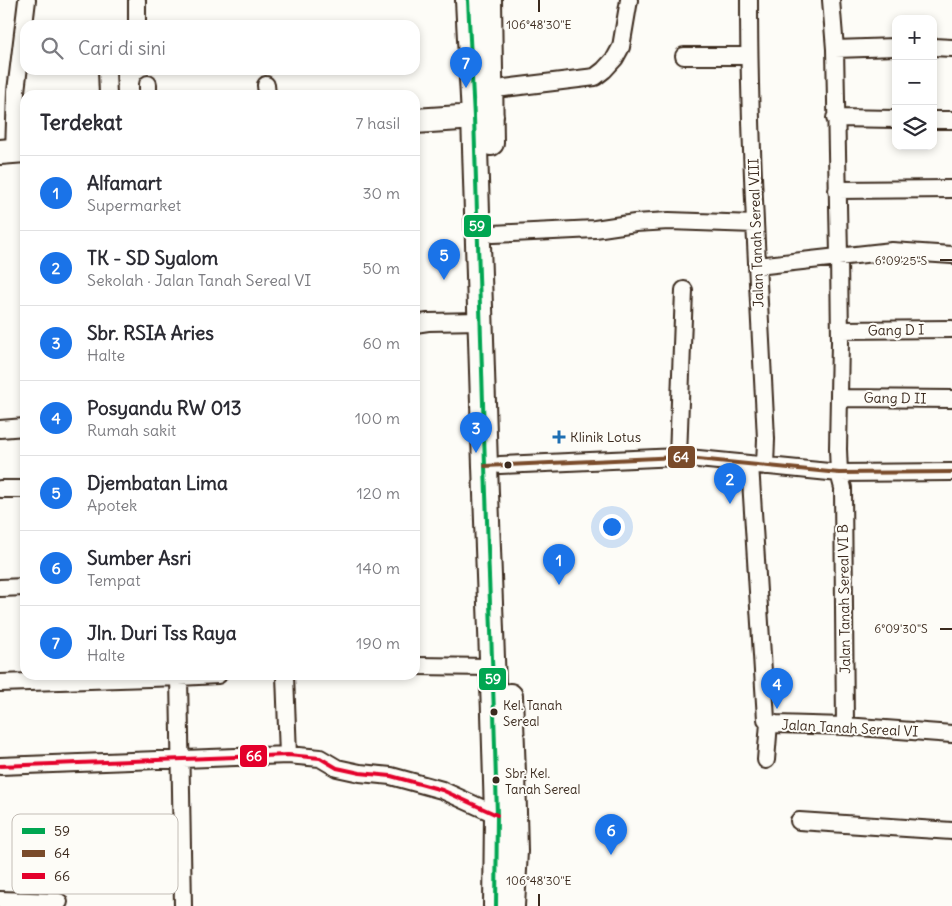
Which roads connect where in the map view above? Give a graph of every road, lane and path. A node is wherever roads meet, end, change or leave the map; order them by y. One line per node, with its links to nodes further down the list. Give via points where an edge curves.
1 (27, 0): 8 (street)
2 (138, 0): 9 (street)
3 (468, 0): 19 (main road)
4 (489, 0): 19 (main road)
5 (629, 0): 19 (street, via 621,47 615,58 595,77)
6 (749, 0): 16 (street, Jalan Tanah Sereal VIII)
7 (831, 0): 14 (street, Jalan Tanah Sereal VI B)
8 (23, 20)
9 (136, 20)
10 (20, 33): 18 (street)
11 (892, 47): 14 (street)
12 (937, 47): 13 (street)
13 (952, 48)
14 (834, 49): 22 (street, Jalan Tanah Sereal VI B)
15 (684, 56): 16 (street)
16 (749, 56): 30 (street, Jalan Tanah Sereal VIII)
17 (108, 75): 20 (street)
18 (8, 89): 27 (street)
19 (481, 89): 21 (main road)
20 (108, 90)
21 (482, 116): 24 (main road); 31 (main road); 36 (main road)
22 (835, 118): 23 (street); 29 (street, Jalan Tanah Sereal VI B)
23 (892, 119)
24 (420, 120)
25 (937, 120): 26 (street)
26 (952, 120)
27 (13, 151)
28 (952, 189): 29 (street)
29 (837, 190): 33 (street, Jalan Tanah Sereal VI B)
30 (755, 224): 31 (street, via 669,221 595,230); 34 (street, Jalan Tanah Sereal VIII)
31 (493, 234): 45 (main road)
32 (952, 255): 33 (street, via 892,251)
33 (839, 256): 34 (street); 39 (street, Jalan Tanah Sereal VI B)
34 (757, 266): 46 (street, Jalan Tanah Sereal VIII, via 766,439)
35 (684, 290): 44 (street)
36 (480, 321): 37 (street); 45 (main road)
37 (420, 323)
38 (952, 329): 39 (street, Gang D I)
39 (840, 330): 40 (street, Jalan Tanah Sereal VI B)
40 (838, 398): 41 (street, Gang D II); 48 (street, Jalan Tanah Sereal VI B)
41 (952, 399)
42 (20, 427): 43 (street)
43 (0, 428)
44 (678, 456): 45 (street); 46 (street)
45 (492, 465): 54 (main road); 60 (main road)
46 (758, 465): 48 (street); 59 (street, Jalan Tanah Sereal VI, via 766,719)
47 (952, 472): 48 (street)
48 (839, 473): 61 (street, Jalan Tanah Sereal VI B, via 843,488)
49 (0, 489): 50 (street)
50 (20, 489)
51 (20, 587): 52 (street)
52 (0, 588)
53 (420, 666): 54 (street)
54 (492, 667): 60 (main road)
55 (107, 680): 58 (street)
56 (179, 680): 64 (street)
57 (285, 680): 63 (street)
58 (0, 683)
59 (769, 723): 61 (street, Jalan Tanah Sereal VI); 65 (street)
60 (503, 724): 67 (main road); 74 (main road, via 515,851)
61 (845, 726): 62 (street, Jalan Tanah Sereal VI)
62 (952, 734)
63 (288, 755): 64 (street); 67 (street, via 320,758 337,768 391,776 442,790)
64 (181, 760): 66 (street); 72 (street)
65 (766, 760)
66 (0, 766)
67 (497, 815): 73 (main road)
68 (799, 821): 69 (street)
69 (952, 831)
70 (0, 900): 71 (street)
71 (59, 902)
72 (183, 906)
73 (496, 906)
74 (512, 906)

